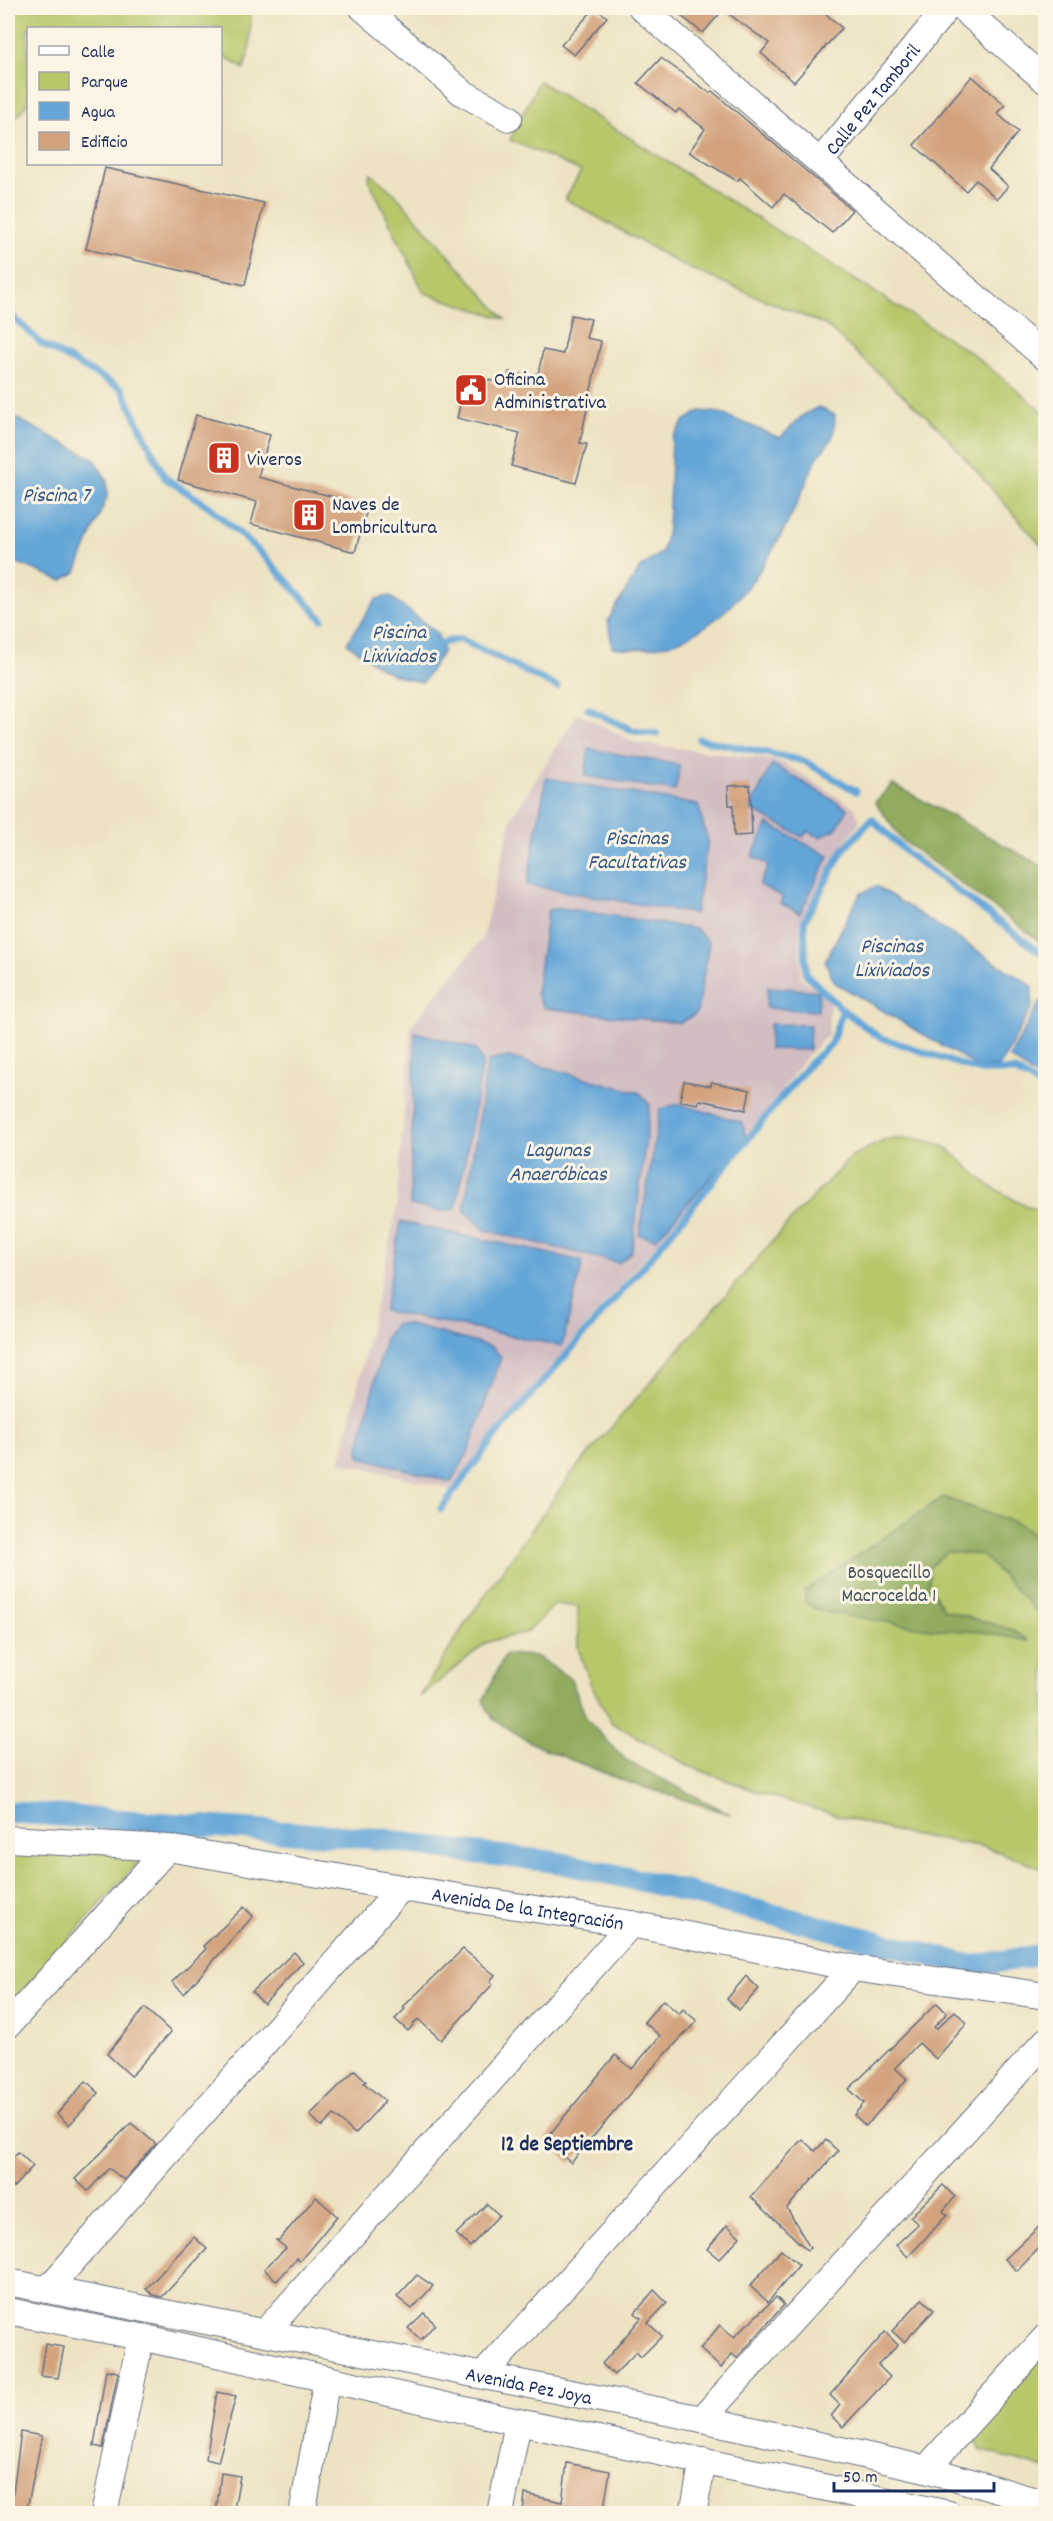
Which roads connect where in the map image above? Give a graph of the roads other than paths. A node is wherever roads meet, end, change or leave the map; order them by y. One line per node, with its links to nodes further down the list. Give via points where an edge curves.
1 (363, 8): 6 (street, via 463,93)
2 (642, 8): 7 (street)
3 (947, 8): 7 (street, Calle Pez Tamboril)
4 (962, 8): 5 (street)
5 (1046, 81)
6 (509, 118)
7 (820, 162): 8 (street)
8 (1046, 358)
9 (8, 1839): 10 (street, Avenida De la Integración)
10 (168, 1848): 11 (street, Avenida De la Integración); 15 (street)
11 (401, 1888): 12 (street, Avenida De la Integración); 18 (street)
12 (631, 1923): 13 (street, Avenida De la Integración); 20 (street)
13 (853, 1968): 14 (street, Avenida De la Integración); 23 (street)
14 (1046, 1996)
15 (8, 2025)
16 (1046, 2041): 25 (street)
17 (8, 2283): 18 (street, Avenida Pez Joya)
18 (47, 2290): 20 (street, Avenida Pez Joya)
19 (8, 2310): 21 (street, Avenida Pez Joya)
20 (265, 2332): 23 (street, Avenida Pez Joya)
21 (141, 2337): 24 (street, Avenida Pez Joya); 31 (street)
22 (1046, 2337): 28 (street)
23 (483, 2375): 25 (street, Avenida Pez Joya)
24 (327, 2379): 26 (street, Avenida Pez Joya); 32 (street)
25 (702, 2419): 28 (street, Avenida Pez Joya)
26 (518, 2422): 27 (street, Avenida Pez Joya); 33 (street)
27 (703, 2461): 30 (street, Avenida Pez Joya); 34 (street)
28 (926, 2469): 29 (street, Avenida Pez Joya)
29 (1046, 2504)
30 (891, 2507): 35 (street, Avenida Pez Joya)
31 (104, 2514)
32 (302, 2514)
33 (500, 2514)
34 (693, 2514)
35 (949, 2514)

